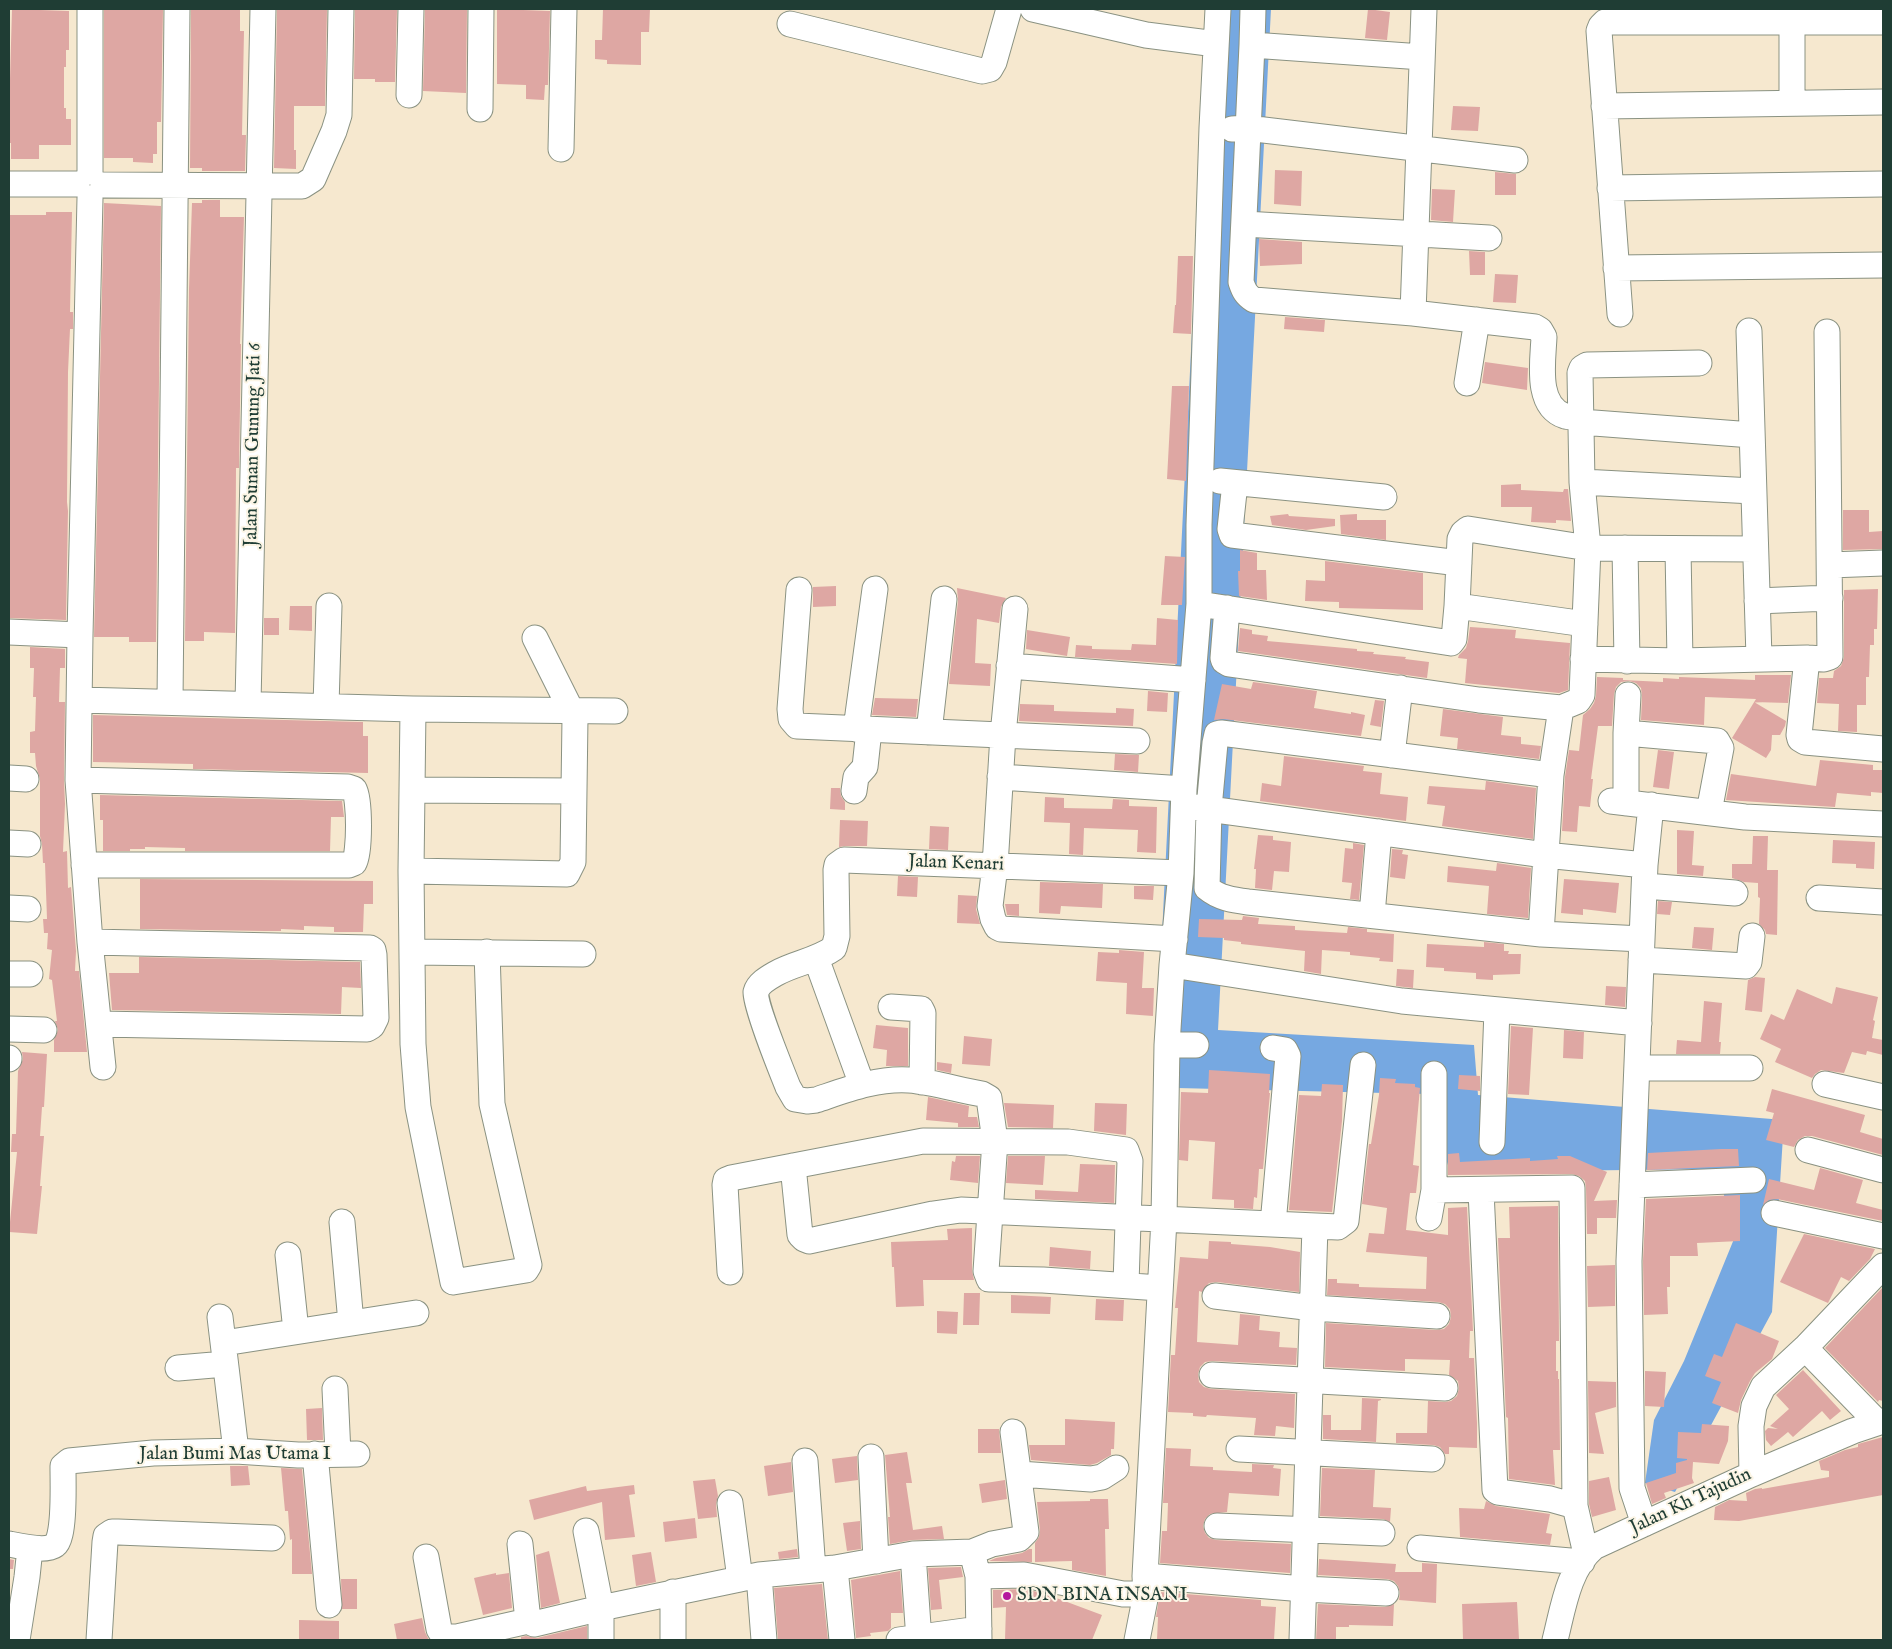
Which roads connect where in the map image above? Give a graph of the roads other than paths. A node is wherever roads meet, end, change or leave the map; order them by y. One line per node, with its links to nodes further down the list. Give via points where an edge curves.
1 (90, 9): 32 (street)
2 (177, 9): 30 (street)
3 (263, 9): 33 (street, Jalan Sunan Gunung Jati 6)
4 (340, 9): 33 (street, via 339,115 313,179 302,186)
5 (411, 9): 20 (street)
6 (481, 9): 24 (street)
7 (564, 9): 26 (street)
8 (1009, 9): 16 (street, via 994,62 990,69 982,71)
9 (1033, 9): 17 (street, via 1146,35)
10 (1218, 9): 17 (street)
11 (1253, 9): 18 (street)
12 (1424, 9): 19 (street)
13 (1883, 9): 14 (street)
14 (1883, 21): 15 (street)
15 (1792, 22): 22 (street); 23 (street, via 1605,22 1599,31)
16 (790, 24)
17 (1216, 44): 25 (street)
18 (1252, 45): 19 (street); 25 (street)
19 (1422, 57): 27 (street)
20 (409, 95)
21 (1883, 102): 22 (street)
22 (1792, 103): 23 (street)
23 (1604, 106): 34 (street)
24 (480, 109)
25 (1232, 128): 27 (street); 35 (street); 49 (street)
26 (561, 149)
27 (1419, 150): 28 (street); 36 (street)
28 (1515, 160)
29 (9, 184): 32 (street)
30 (176, 184): 32 (street); 33 (street); 83 (street)
31 (1883, 184): 34 (street)
32 (90, 185): 71 (street)
33 (260, 186): 84 (street, Jalan Sunan Gunung Jati 6)
34 (1610, 188): 39 (street)
35 (1244, 224): 36 (street); 40 (street, via 1241,282 1246,296 1254,300)
36 (1416, 235): 37 (street); 40 (street)
37 (1489, 238)
38 (1883, 265): 39 (street)
39 (1616, 268): 41 (street)
40 (1413, 313): 42 (street)
41 (1620, 314)
42 (1477, 320): 46 (street); 47 (street, via 1540,330 1544,337 1542,388 1554,410)
43 (1749, 331): 48 (street)
44 (1828, 332): 59 (street)
45 (1698, 363): 47 (street, via 1587,365 1580,373)
46 (1467, 383)
47 (1581, 420): 48 (street); 50 (street)
48 (1752, 436): 51 (street)
49 (1218, 481): 52 (street); 57 (street, via 1232,535); 66 (street)
50 (1582, 482): 51 (street); 53 (street)
51 (1753, 491): 56 (street)
52 (1384, 497)
53 (1588, 548): 54 (street); 57 (street, via 1468,528 1460,540); 69 (street)
54 (1625, 548): 55 (street); 76 (street)
55 (1678, 549): 56 (street); 77 (street)
56 (1755, 549): 64 (street)
57 (1459, 563): 67 (street)
58 (1883, 563): 59 (street)
59 (1830, 565): 62 (street)
60 (799, 590): 90 (street, via 791,719 797,726)
61 (875, 590): 90 (street)
62 (1830, 598): 64 (street); 74 (street, via 1831,656)
63 (944, 599): 91 (street)
64 (1757, 601): 73 (street)
65 (329, 606): 85 (street)
66 (1213, 606): 67 (street, via 1451,643); 79 (street); 80 (street, via 1223,658 1229,664)
67 (1457, 606): 69 (street)
68 (1015, 609): 78 (street)
69 (1585, 624): 75 (street)
70 (9, 632): 71 (street)
71 (80, 635): 82 (street)
72 (535, 638): 88 (street)
73 (1759, 658): 74 (street); 77 (street)
74 (1807, 658): 95 (street, via 1800,739)
75 (1584, 659): 76 (street); 86 (street, via 1582,696)
76 (1627, 661): 77 (street)
77 (1680, 661)
78 (1009, 666): 79 (street); 93 (street)
79 (1193, 680): 103 (street)
80 (1400, 688): 86 (street); 96 (street)
81 (1628, 696): 92 (street)
82 (80, 700): 83 (street); 99 (street)
83 (170, 702): 84 (street)
84 (248, 704): 85 (street)
85 (326, 706): 87 (street)
86 (1561, 708): 97 (street)
87 (413, 709): 88 (street); 100 (street)
88 (572, 711): 89 (street); 101 (street, via 575,718)
89 (615, 711)
90 (862, 729): 91 (street); 102 (street, via 864,767 856,777)
91 (929, 732): 93 (street)
92 (1626, 733): 104 (street, via 1618,802); 105 (street, via 1717,741 1721,748)
93 (1003, 735): 94 (street); 98 (street)
94 (1137, 741)
95 (1883, 749)
96 (1392, 755): 97 (street); 103 (street, via 1219,733)
97 (1551, 776): 108 (street)
98 (1000, 777): 103 (street); 110 (street)
99 (78, 780): 109 (street); 109 (street, via 348,787 357,794 358,854 354,863 349,865)
100 (412, 790): 101 (street); 111 (street)
101 (574, 791): 111 (street, via 573,862 567,874)
102 (854, 791)
103 (1193, 803): 107 (street); 112 (street); 117 (street, via 1207,888 1215,894 1248,902)
104 (1651, 805): 105 (street); 113 (street)
105 (1709, 812): 106 (street, via 1745,817)
106 (1883, 824)
107 (1379, 832): 108 (street); 117 (street)
108 (1545, 855): 113 (street); 118 (street)
109 (84, 865): 121 (street)
110 (995, 866): 112 (street, Jalan Kenari); 120 (street, via 990,906 997,927); 126 (street, Jalan Kenari, via 844,860 836,870 837,936 834,948)
111 (411, 871): 123 (street)
112 (1181, 873): 120 (street)
113 (1645, 876): 114 (street); 122 (street)
114 (1735, 893)
115 (1819, 898): 116 (street)
116 (1883, 902)
117 (1372, 915): 118 (street)
118 (1541, 934): 122 (street)
119 (1752, 936): 122 (street, via 1746,966)
120 (1175, 939): 127 (street)
121 (90, 942): 131 (street); 131 (street, via 370,948 374,955 376,1018 367,1028)
122 (1642, 950): 130 (street)
123 (412, 952): 124 (street); 124 (street, via 413,1044 418,1107 453,1282 526,1270 529,1264 492,1104)
124 (487, 952): 125 (street)
125 (583, 954)
126 (816, 958): 142 (street); 142 (street, via 775,974 759,985 756,992 759,1008 794,1099 816,1100)
127 (1182, 967): 129 (street, via 1402,1001); 157 (street, via 1182,1045)
128 (891, 1007): 140 (street, via 921,1010 923,1014)
129 (1497, 1010): 130 (street); 145 (street)
130 (1639, 1023): 137 (street)
131 (99, 1024): 136 (street)
132 (9, 1029): 133 (street)
133 (44, 1030)
134 (1283, 1056): 159 (street)
135 (1363, 1066): 160 (street, via 1346,1221 1338,1227)
136 (103, 1067)
137 (1638, 1068): 138 (street); 150 (street)
138 (1750, 1068)
139 (1434, 1074): 151 (street)
140 (922, 1082): 142 (street, via 887,1080); 144 (street, via 989,1098)
141 (1825, 1084): 143 (street)
142 (862, 1085)
143 (1883, 1097)
144 (995, 1141): 147 (street, via 923,1141); 153 (street); 155 (street, via 1068,1142 1126,1150 1130,1161)
145 (1492, 1142)
146 (1808, 1150): 148 (street)
147 (793, 1166): 153 (street, via 800,1232 806,1240 933,1214 961,1210); 164 (street, via 726,1180)
148 (1883, 1170)
149 (1753, 1180): 150 (street)
150 (1632, 1185): 195 (street, via 1629,1261 1632,1488)
151 (1434, 1190): 152 (street); 156 (street)
152 (1481, 1190): 194 (street, via 1495,1490); 194 (street, via 1572,1188)
153 (990, 1211): 155 (street); 165 (street, via 986,1271 989,1279)
154 (1774, 1213): 161 (street)
155 (1128, 1217): 157 (street); 165 (street)
156 (1429, 1218)
157 (1164, 1219): 159 (street); 166 (street)
158 (342, 1222): 172 (street)
159 (1273, 1224): 160 (street)
160 (1315, 1226): 168 (street)
161 (1883, 1236)
162 (288, 1255): 173 (street)
163 (1883, 1266): 174 (street)
164 (730, 1272)
165 (1126, 1284): 166 (street)
166 (1160, 1288): 213 (street)
167 (1215, 1296): 168 (street)
168 (1313, 1308): 171 (street); 178 (street)
169 (416, 1313): 172 (street)
170 (220, 1316): 175 (street)
171 (1437, 1316)
172 (351, 1323): 173 (street)
173 (296, 1331): 175 (street)
174 (1805, 1348): 181 (street); 192 (street, via 1763,1387 1754,1406)
175 (225, 1354): 176 (street); 184 (street)
176 (178, 1368)
177 (1212, 1375): 178 (street)
178 (1310, 1380): 179 (street); 185 (street)
179 (1445, 1388)
180 (335, 1389): 186 (street)
181 (1880, 1421): 192 (street, Jalan Kh Tajudin)
182 (1013, 1432): 191 (street)
183 (1239, 1449): 185 (street)
184 (236, 1451): 186 (street, Jalan Bumi Mas Utama I); 202 (street, Jalan Bumi Mas Utama I, via 153,1453 69,1461 63,1469 58,1542 48,1548)
185 (1308, 1453): 188 (street); 197 (street)
186 (336, 1454): 216 (street)
187 (871, 1457): 208 (street)
188 (1432, 1459)
189 (805, 1461): 209 (street)
190 (1116, 1468): 191 (street, via 1102,1477 1091,1479)
191 (1019, 1474): 204 (street, via 1026,1532 1019,1539)
192 (1752, 1474): 195 (street, Jalan Kh Tajudin)
193 (730, 1503): 211 (street)
194 (1575, 1506): 207 (street)
195 (1644, 1524): 207 (street, Jalan Kh Tajudin, via 1602,1543)
196 (1217, 1526): 197 (street)
197 (1306, 1529): 199 (street); 212 (street)
198 (586, 1531): 217 (street)
199 (1382, 1533)
200 (272, 1538): 222 (street, via 109,1533 105,1542)
201 (520, 1544): 218 (street)
202 (19, 1546): 221 (street, via 27,1577)
203 (1420, 1548): 207 (street)
204 (972, 1552): 205 (street); 210 (street)
205 (913, 1554): 208 (street); 227 (street)
206 (426, 1556): 218 (street, via 439,1629 444,1636 457,1637)
207 (1584, 1558): 230 (street, via 1573,1576)
208 (876, 1561): 209 (street)
209 (824, 1569): 211 (street); 226 (street)
210 (978, 1576): 213 (street, via 1024,1575); 220 (street)
211 (750, 1577): 214 (street); 225 (street)
212 (1304, 1589): 213 (street); 215 (street); 229 (street)
213 (1139, 1590): 228 (street)
214 (672, 1592): 217 (street); 224 (street)
215 (1386, 1593)
216 (329, 1605)
217 (601, 1608): 219 (street); 223 (street)
218 (528, 1621): 219 (street)
219 (555, 1629)
220 (979, 1635): 227 (street)
221 (17, 1640)
222 (99, 1640)
223 (601, 1640)
224 (672, 1640)
225 (764, 1640)
226 (842, 1640)
227 (912, 1640)
228 (1137, 1640)
229 (1302, 1640)
230 (1555, 1640)

